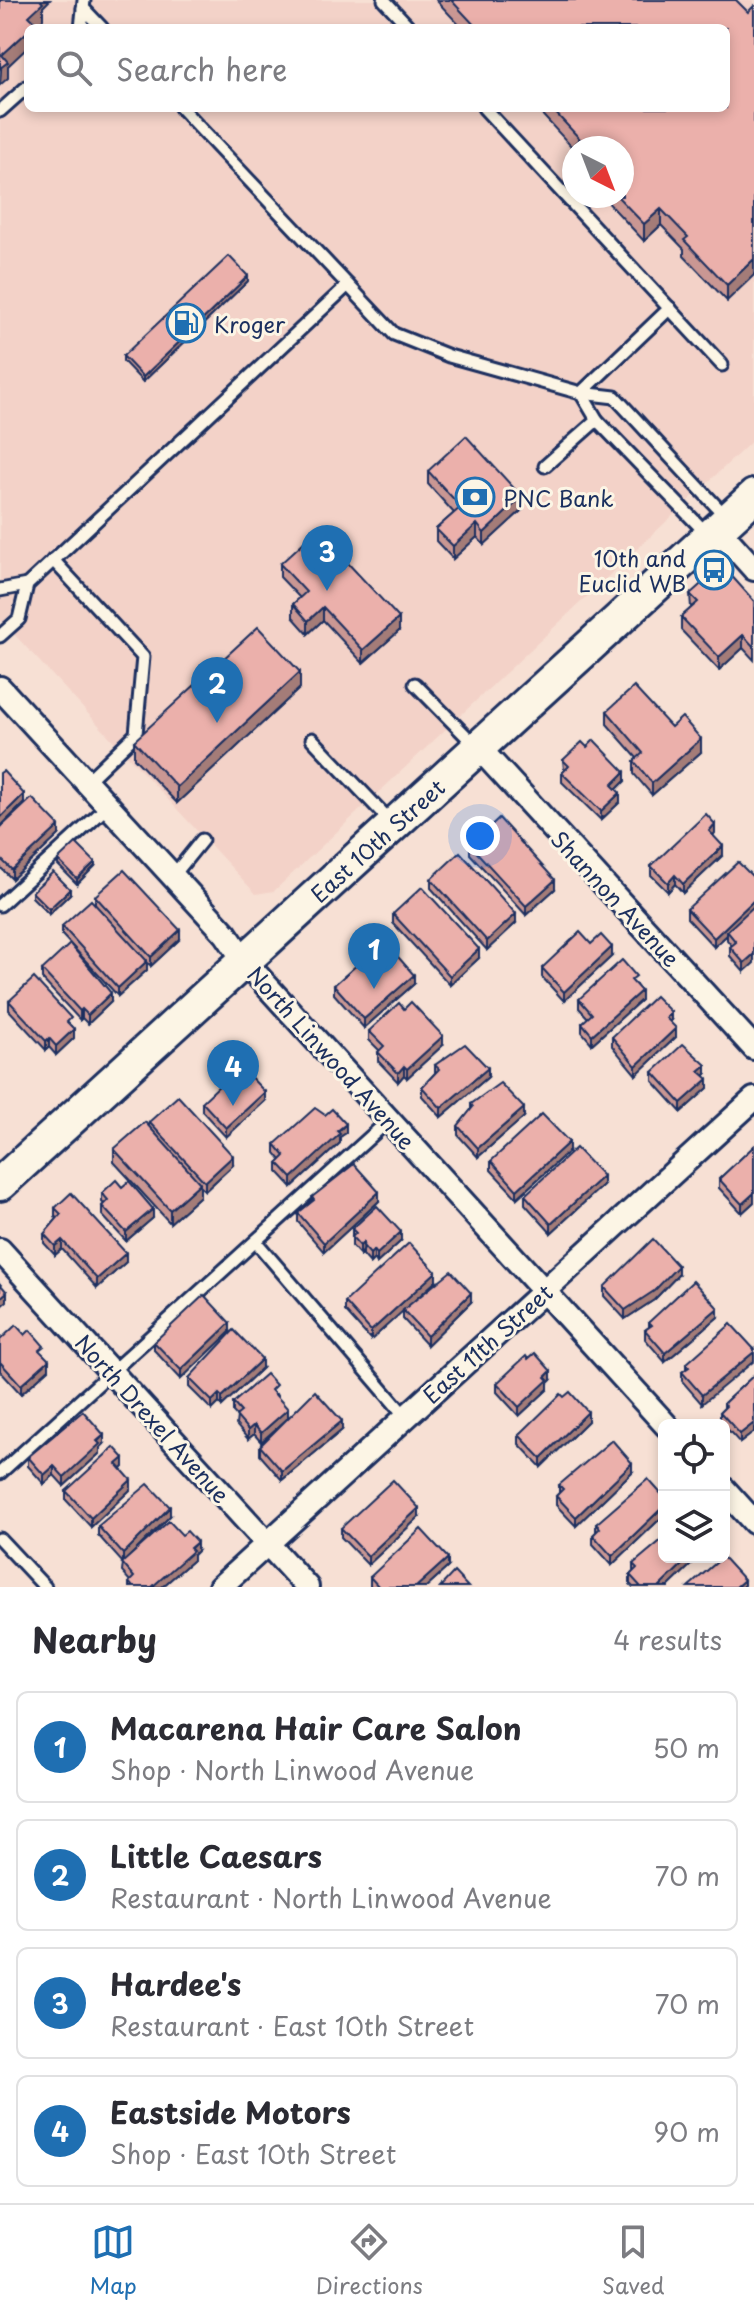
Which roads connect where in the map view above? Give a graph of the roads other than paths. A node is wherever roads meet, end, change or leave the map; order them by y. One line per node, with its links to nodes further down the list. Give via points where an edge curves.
1 (384, 0): 5 (lane)
2 (84, 4): 3 (lane); 4 (lane)
3 (82, 24)
4 (99, 24)
5 (406, 24)
6 (24, 90): 7 (lane)
7 (0, 111)
8 (185, 112): 10 (lane)
9 (488, 112): 11 (lane)
10 (348, 285): 13 (lane, via 394,334 449,356); 18 (lane)
11 (670, 308): 12 (lane); 13 (lane)
12 (722, 365)
13 (581, 393): 14 (lane); 17 (lane, via 615,397)
14 (597, 420): 15 (lane); 17 (lane)
15 (545, 466)
16 (754, 496): 17 (main road, East 10th Street)
17 (719, 528): 19 (street); 26 (main road, East 10th Street)
18 (53, 560): 20 (lane); 27 (lane, via 143,657 136,734)
19 (754, 569)
20 (27, 585): 21 (lane); 22 (lane, via 19,619)
21 (0, 590)
22 (0, 636)
23 (415, 684): 26 (lane)
24 (0, 688): 27 (street, North Linwood Avenue)
25 (312, 739): 29 (lane)
26 (479, 748): 29 (main road, East 10th Street); 34 (street, Shannon Avenue)
27 (86, 782): 28 (street, North Linwood Avenue)
28 (108, 806): 31 (street, North Linwood Avenue); 32 (lane)
29 (394, 825): 33 (main road, East 10th Street)
30 (202, 840): 31 (lane)
31 (173, 876): 33 (street, North Linwood Avenue)
32 (0, 905)
33 (245, 962): 36 (street, North Linwood Avenue); 37 (main road, East 10th Street)
34 (754, 1048)
35 (754, 1099): 40 (street, East 11th Street)
36 (389, 1120): 38 (lane); 40 (street, North Linwood Avenue)
37 (0, 1184)
38 (257, 1243): 41 (lane); 42 (lane)
39 (0, 1250): 41 (street, North Drexel Avenue)
40 (544, 1291): 42 (street, East 11th Street); 43 (street, North Linwood Avenue)
41 (110, 1370): 44 (lane); 48 (street, North Drexel Avenue)
42 (406, 1417): 48 (street, East 11th Street)
43 (661, 1419)
44 (0, 1473)
45 (726, 1491): 46 (street)
46 (754, 1522)
47 (0, 1539): 49 (lane)
48 (267, 1543): 50 (street, East 11th Street); 51 (street, North Drexel Avenue)
49 (45, 1587)
50 (220, 1587)
51 (307, 1587)

